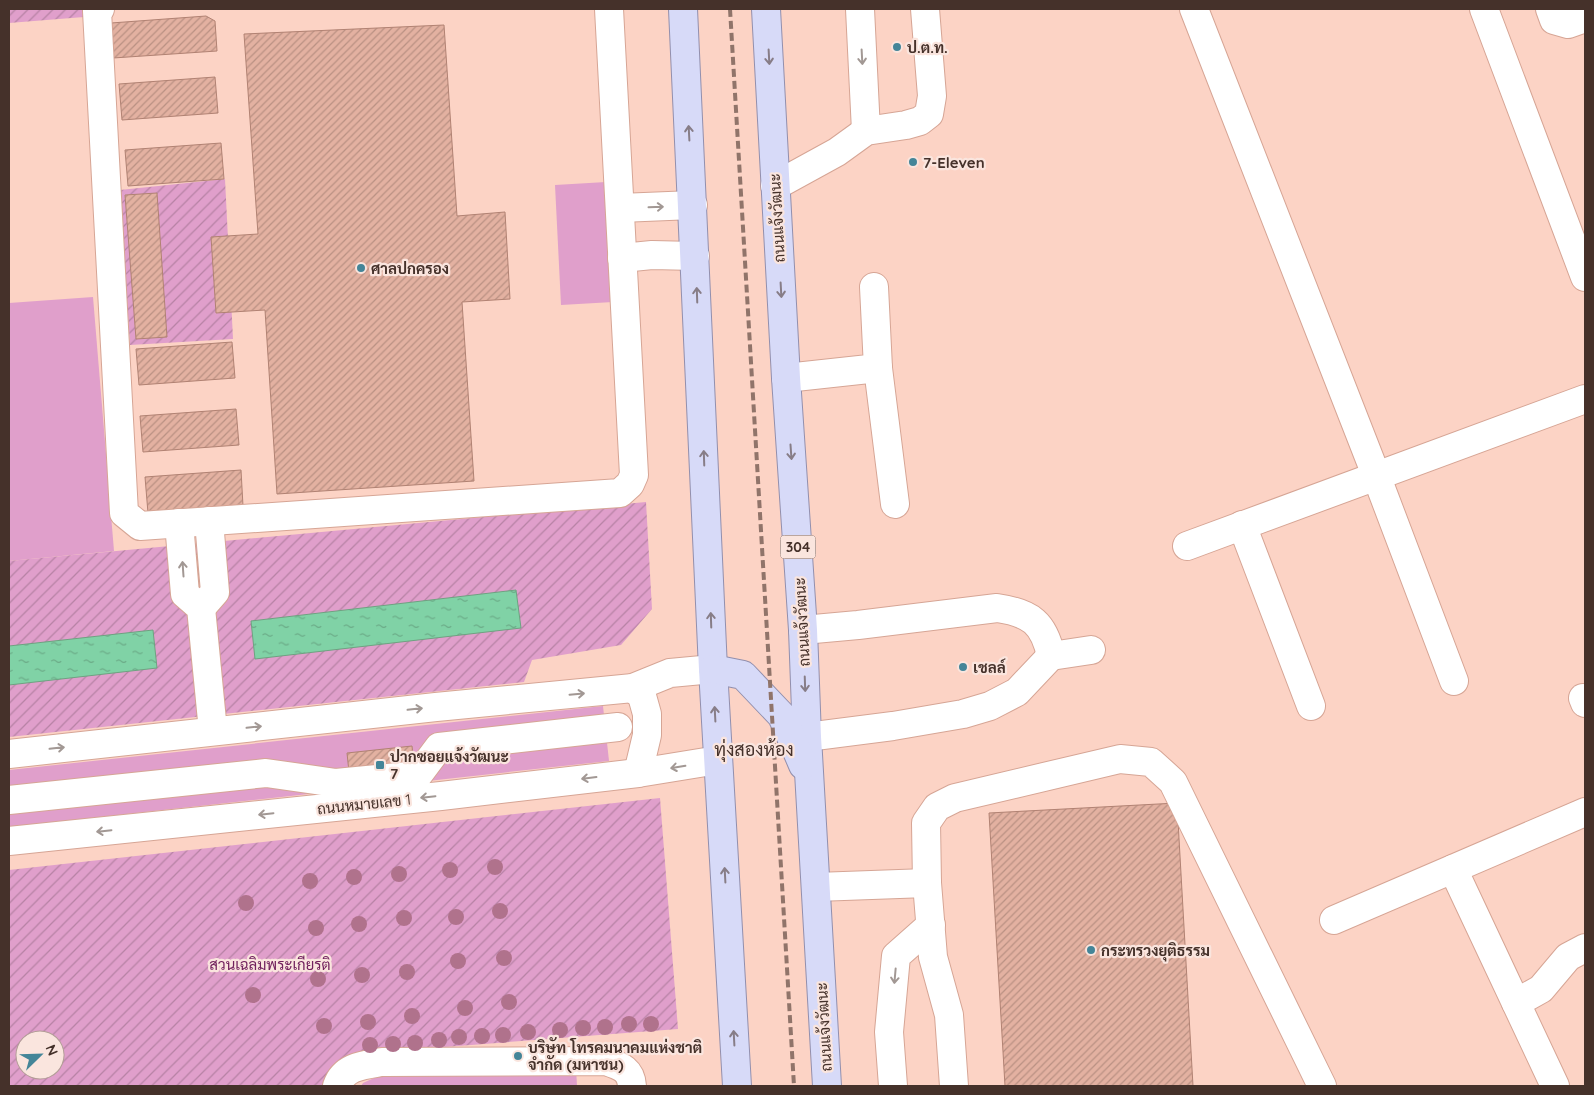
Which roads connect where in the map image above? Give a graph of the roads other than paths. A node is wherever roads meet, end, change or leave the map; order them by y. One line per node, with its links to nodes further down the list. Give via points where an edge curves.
1 (100, 9): 25 (street, via 97,11 124,513 140,526)
2 (609, 9): 14 (street)
3 (683, 9): 13 (main road, one-way to 3)
4 (766, 9): 12 (main road, ถนนแจ้งวัฒนะ / 304, one-way to 12)
5 (860, 9): 11 (street, one-way to 11)
6 (925, 9): 11 (street, via 932,96 929,114 906,125)
7 (1194, 9): 22 (street)
8 (1484, 9): 17 (street)
9 (1550, 9): 10 (street, via 1554,20 1568,24)
10 (1585, 18)
11 (866, 131): 12 (street, via 837,152)
12 (775, 186): 20 (main road, ถนนแจ้งวัฒนะ / 304, one-way to 20)
13 (693, 205): 14 (street, one-way to 13); 15 (main road)
14 (620, 208): 16 (street)
15 (695, 256): 16 (street); 32 (main road, one-way to 15)
16 (622, 258): 24 (street, via 634,475 620,493)
17 (1585, 277)
18 (874, 287): 19 (street)
19 (878, 368): 20 (street); 23 (street)
20 (786, 378): 29 (main road, ถนนแจ้งวัฒนะ / 304, one-way to 29)
21 (1585, 399): 22 (street)
22 (1376, 475): 26 (street); 33 (street)
23 (896, 504)
24 (209, 521): 25 (street); 28 (street, via 215,592)
25 (179, 523): 28 (street, one-way to 25, via 185,594)
26 (1242, 525): 27 (street); 35 (street)
27 (1187, 546)
28 (201, 608): 37 (street)
29 (804, 630): 31 (street, via 997,608 1015,610 1038,624 1047,639); 38 (main road, ถนนแจ้งวัฒนะ / 304, one-way to 38)
30 (1092, 650): 31 (street)
31 (1051, 656): 38 (street, via 1017,692 990,706 946,717)
32 (713, 669): 34 (street, via 670,673); 40 (main road, one-way to 32); 42 (main road, via 743,675 782,716)
33 (1454, 681)
34 (633, 688): 37 (street, one-way to 34); 41 (street, via 642,696 647,714 647,735)
35 (1310, 706)
36 (618, 728): 43 (street, ถนนหมายเลข 1, via 439,747 418,775 336,783 266,773)
37 (213, 732): 39 (street, one-way to 37)
38 (807, 737): 42 (main road, ถนนแจ้งวัฒนะ / 304)
39 (9, 754)
40 (718, 760): 41 (street, ถนนหมายเลข 1, one-way to 41); 55 (main road, one-way to 40)
41 (638, 773): 45 (street, ถนนหมายเลข 1, one-way to 45)
42 (810, 779): 48 (main road, ถนนแจ้งวัฒนะ / 304)
43 (9, 800)
44 (1585, 812): 46 (street)
45 (9, 841)
46 (1454, 869): 49 (street); 52 (street)
47 (927, 883): 48 (street); 50 (street); 59 (street, via 926,823 937,807 955,798 1120,759 1151,762 1172,782)
48 (816, 887): 56 (main road, ถนนแจ้งวัฒนะ / 304)
49 (1334, 920)
50 (931, 925): 57 (street, one-way to 57, via 896,956 889,1032); 58 (street, via 933,957 949,1015)
51 (1585, 948): 52 (street, via 1568,957 1541,989)
52 (1516, 1003): 60 (street)
53 (337, 1086): 54 (street, via 348,1070 382,1062 606,1060 622,1067 632,1080)
54 (632, 1086)
55 (737, 1086)
56 (827, 1086)
57 (893, 1086)
58 (954, 1086)
59 (1322, 1086)
60 (1555, 1086)

